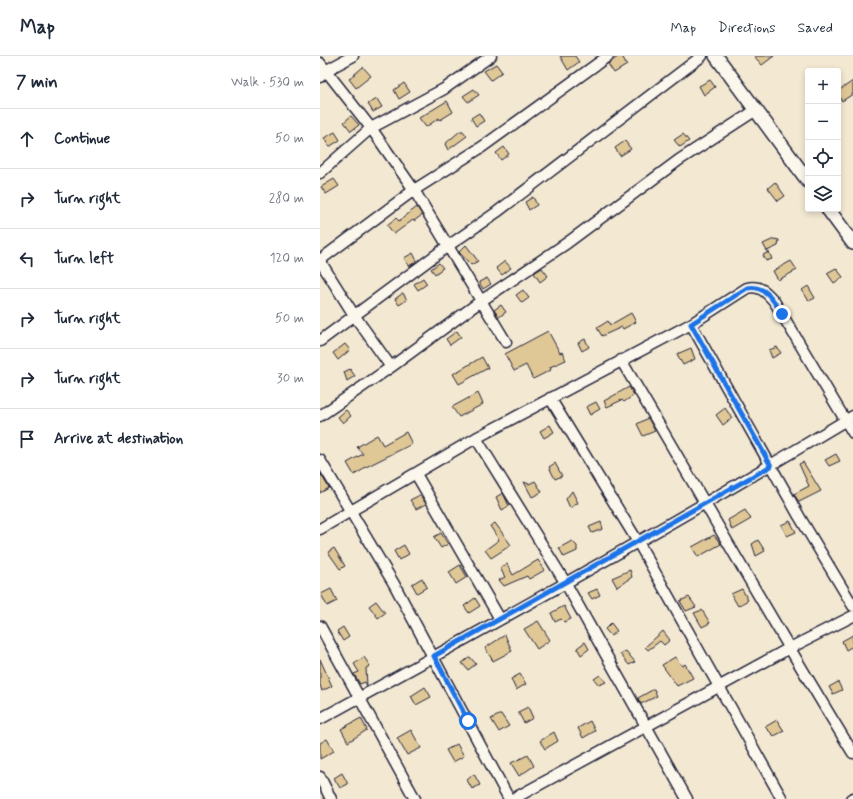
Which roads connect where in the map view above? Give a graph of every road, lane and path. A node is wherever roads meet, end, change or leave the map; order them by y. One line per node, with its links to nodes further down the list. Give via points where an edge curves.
1 (353, 56): 7 (street)
2 (491, 56): 9 (street, via 444,89)
3 (608, 56): 6 (street)
4 (702, 56): 15 (street, via 497,212)
5 (716, 56): 8 (main road)
6 (594, 60): 12 (street, via 482,147)
7 (322, 70): 9 (street)
8 (756, 110): 11 (main road); 17 (street, via 679,160 567,243)
9 (371, 128): 10 (street); 12 (street)
10 (320, 172)
11 (805, 177)
12 (414, 190): 15 (street); 16 (street)
13 (830, 212): 14 (main road)
14 (851, 238)
15 (448, 246): 17 (street); 18 (street)
16 (320, 260): 18 (street)
17 (481, 301): 21 (street); 23 (street)
18 (354, 315): 20 (street); 23 (street)
19 (691, 324): 22 (street); 26 (street, via 747,288 759,287 774,301); 30 (street)
20 (320, 341)
21 (506, 342)
22 (621, 360): 24 (street); 32 (street)
23 (391, 367): 25 (street)
24 (550, 398): 28 (street); 35 (street)
25 (320, 416)
26 (850, 418): 27 (street); 30 (street)
27 (853, 433)
28 (476, 438): 31 (street); 36 (street)
29 (320, 460): 33 (street)
30 (771, 466): 32 (street); 37 (street)
31 (416, 474): 33 (street); 39 (street)
32 (706, 503): 35 (street); 41 (street)
33 (351, 510): 34 (street); 42 (street)
34 (320, 529)
35 (638, 542): 36 (street); 43 (street)
36 (565, 582): 39 (street); 46 (street)
37 (853, 606)
38 (853, 616): 41 (street)
39 (500, 619): 42 (street)
40 (320, 626): 44 (street)
41 (788, 648): 43 (street); 47 (street)
42 (434, 656): 44 (street); 51 (street)
43 (719, 687): 46 (street); 54 (street)
44 (359, 698): 45 (street); 50 (street)
45 (320, 718)
46 (646, 726): 52 (street); 53 (street)
47 (853, 754)
48 (320, 777): 49 (street)
49 (331, 799)
50 (415, 799)
51 (508, 799)
52 (513, 799)
53 (687, 799)
54 (782, 799)

